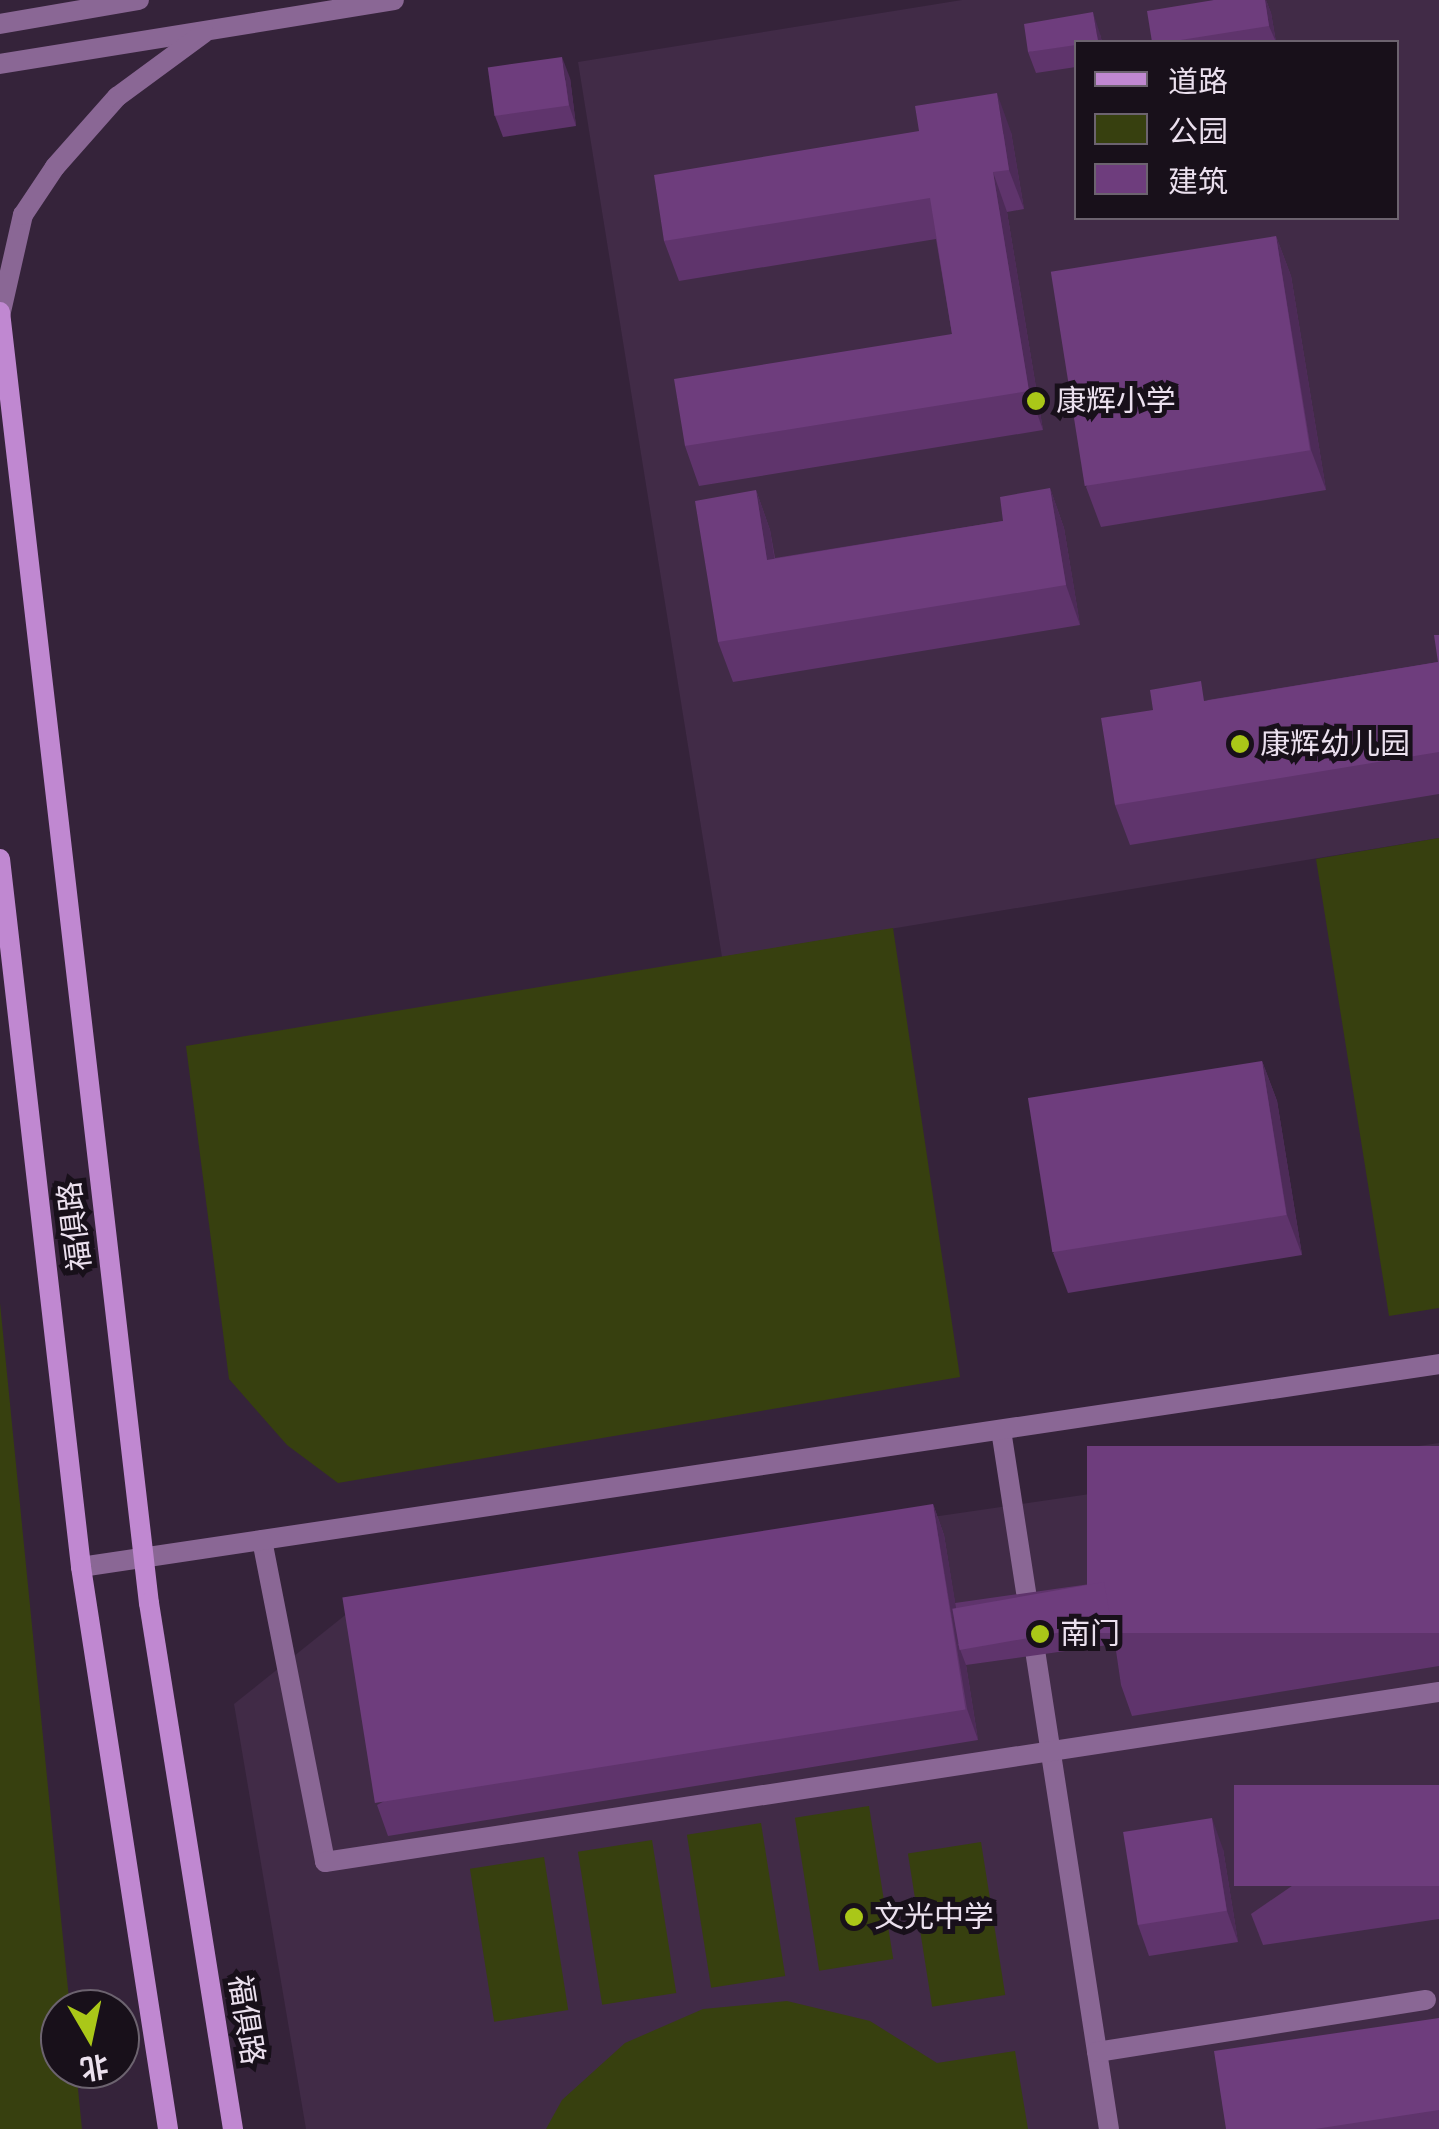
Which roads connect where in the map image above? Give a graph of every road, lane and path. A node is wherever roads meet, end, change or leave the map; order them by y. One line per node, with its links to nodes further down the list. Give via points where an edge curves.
1 (139, 0): 3 (street)
2 (394, 0): 4 (street)
3 (0, 24)
4 (209, 30): 5 (street); 6 (street, via 117,97 55,167 23,215)
5 (0, 64)
6 (0, 314): 11 (main road, 福俱路)
7 (0, 859): 12 (main road, 福俱路)
8 (1439, 1364): 9 (street)
9 (1001, 1430): 10 (street); 14 (street)
10 (262, 1540): 11 (street); 14 (street, via 325,1862)
11 (144, 1558): 12 (street); 18 (main road, 福俱路)
12 (81, 1568): 17 (main road, 福俱路)
13 (1439, 1692): 14 (street)
14 (1048, 1752): 16 (street)
15 (1426, 2000): 16 (street)
16 (1097, 2052): 19 (street)
17 (168, 2129)
18 (233, 2129)
19 (1109, 2129)

